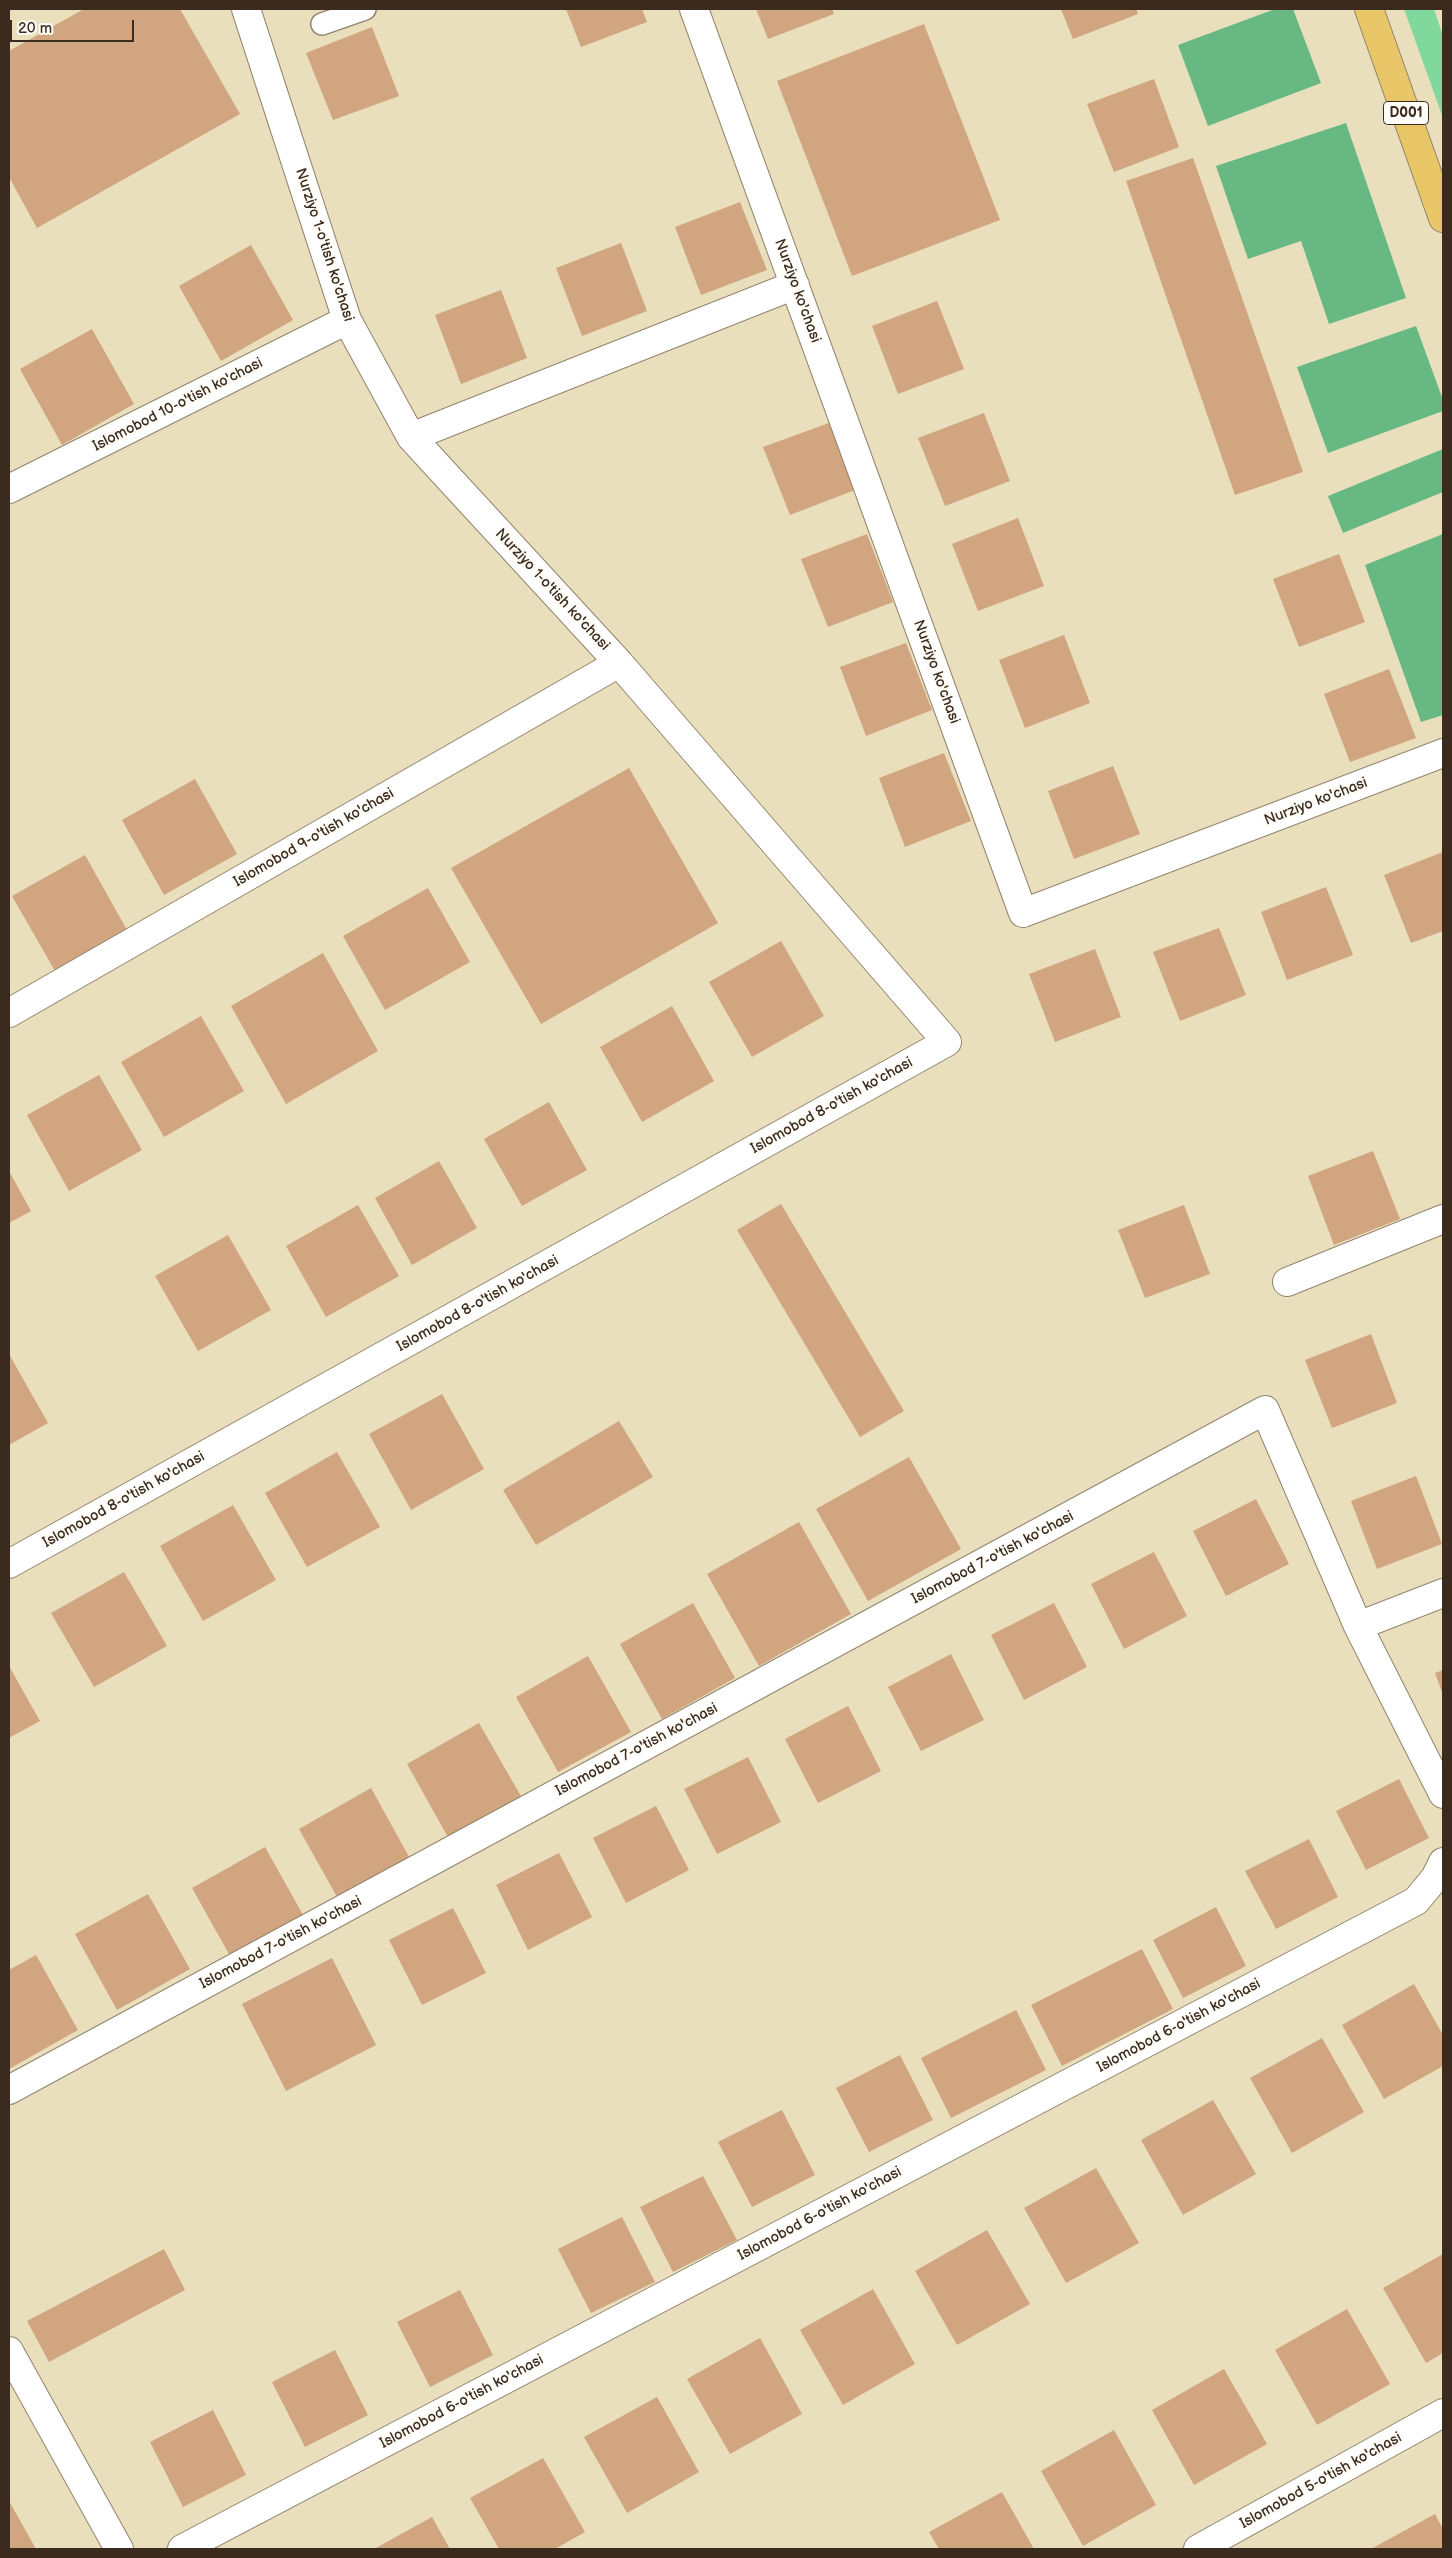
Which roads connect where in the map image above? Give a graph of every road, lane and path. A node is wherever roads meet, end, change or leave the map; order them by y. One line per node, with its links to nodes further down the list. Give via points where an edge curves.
1 (246, 9): 8 (street, Nurziyo 1-o'tish ko'chasi)
2 (365, 9): 5 (lane)
3 (694, 9): 7 (street, Nurziyo ko'chasi)
4 (1368, 9): 6 (highway, D001)
5 (322, 24)
6 (1443, 218)
7 (795, 285): 9 (street); 12 (street, Nurziyo ko'chasi, via 1023,913)
8 (347, 320): 9 (street, Nurziyo 1-o'tish ko'chasi); 10 (street, Islomobod 10-o'tish ko'chasi)
9 (411, 437): 11 (street, Nurziyo 1-o'tish ko'chasi)
10 (9, 489)
11 (619, 663): 13 (street, Islomobod 9-o'tish ko'chasi); 14 (street, Nurziyo 1-o'tish ko'chasi)
12 (1443, 753)
13 (9, 1013)
14 (947, 1042): 17 (street, Islomobod 8-o'tish ko'chasi)
15 (1443, 1219): 16 (street)
16 (1287, 1282)
17 (9, 1564)
18 (1443, 1593): 19 (street)
19 (1358, 1626): 20 (street); 22 (street, Islomobod 7-o'tish ko'chasi, via 1265,1410)
20 (1443, 1794)
21 (1443, 1862): 26 (street, Islomobod 6-o'tish ko'chasi, via 1435,1878 1416,1901)
22 (9, 2090)
23 (9, 2351): 25 (street)
24 (1443, 2413): 27 (street, Islomobod 5-o'tish ko'chasi)
25 (119, 2549)
26 (182, 2549)
27 (1198, 2549)

